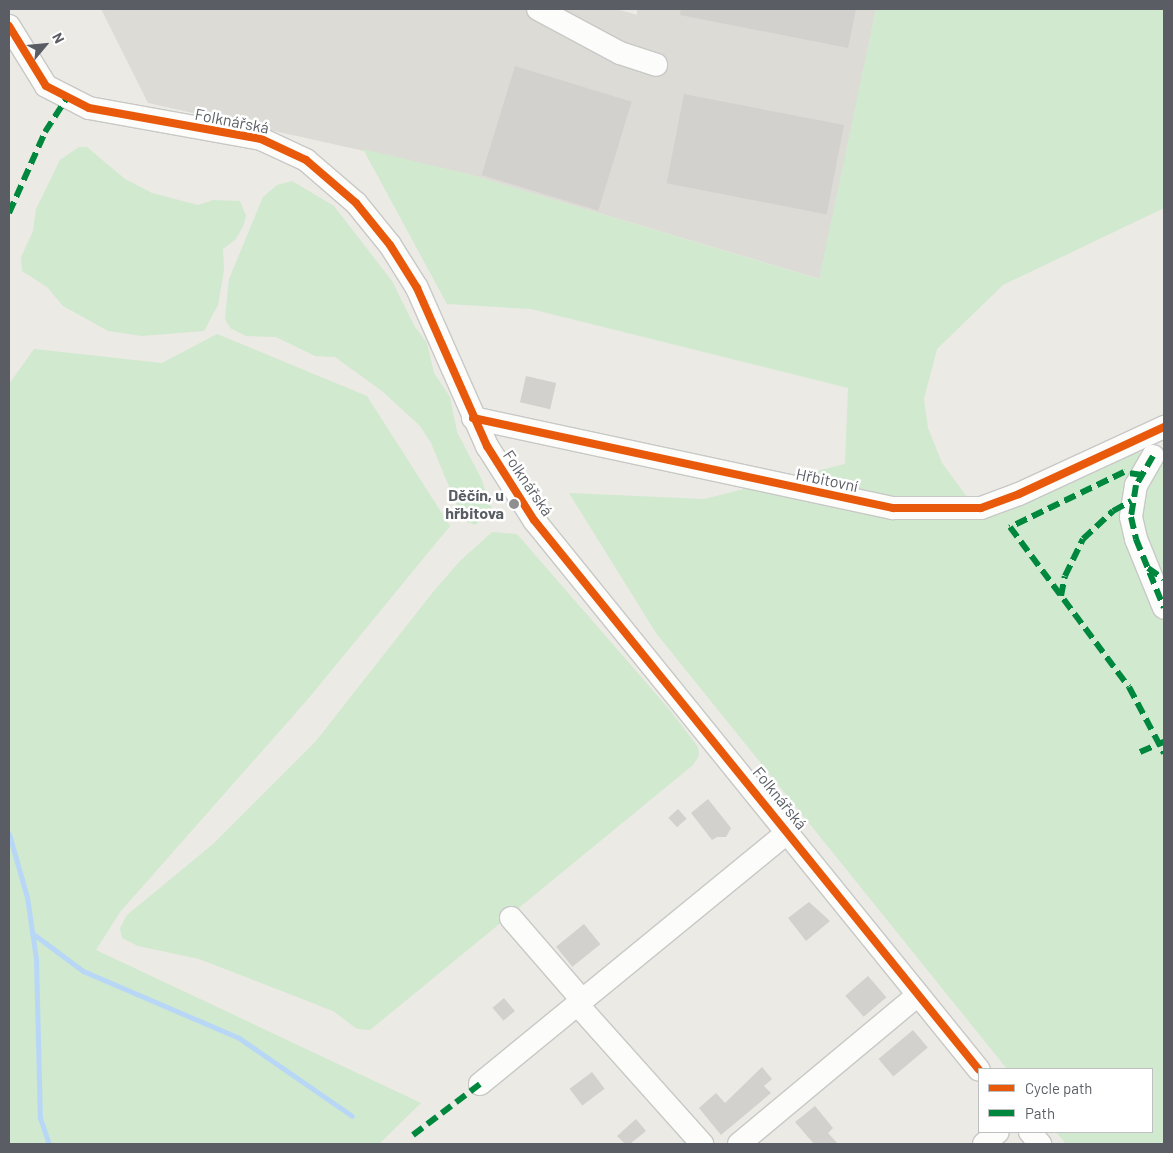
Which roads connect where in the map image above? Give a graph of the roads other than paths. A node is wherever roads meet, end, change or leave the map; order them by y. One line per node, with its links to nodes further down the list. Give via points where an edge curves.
1 (538, 9): 3 (street, via 620,53)
2 (9, 26): 4 (street, Folknářská, via 46,86 89,108 261,139 290,150 322,171 368,216 404,266 429,311)
3 (656, 65)
4 (473, 418): 5 (street, Hřbitovní, via 893,508 981,508 1019,494); 9 (street, Folknářská, via 503,474 534,520)
5 (1164, 427)
6 (1153, 456): 7 (street, via 1136,485 1130,517)
7 (1156, 573): 8 (street)
8 (1164, 608)
9 (789, 831): 11 (street, Folknářská); 12 (street)
10 (511, 918): 12 (street)
11 (918, 995): 13 (street, Folknářská); 18 (street)
12 (579, 1002): 14 (street); 17 (street)
13 (978, 1069)
14 (480, 1084)
15 (997, 1133): 19 (street)
16 (1031, 1133): 20 (street)
17 (702, 1144)
18 (739, 1144)
19 (984, 1144)
20 (1040, 1144)

